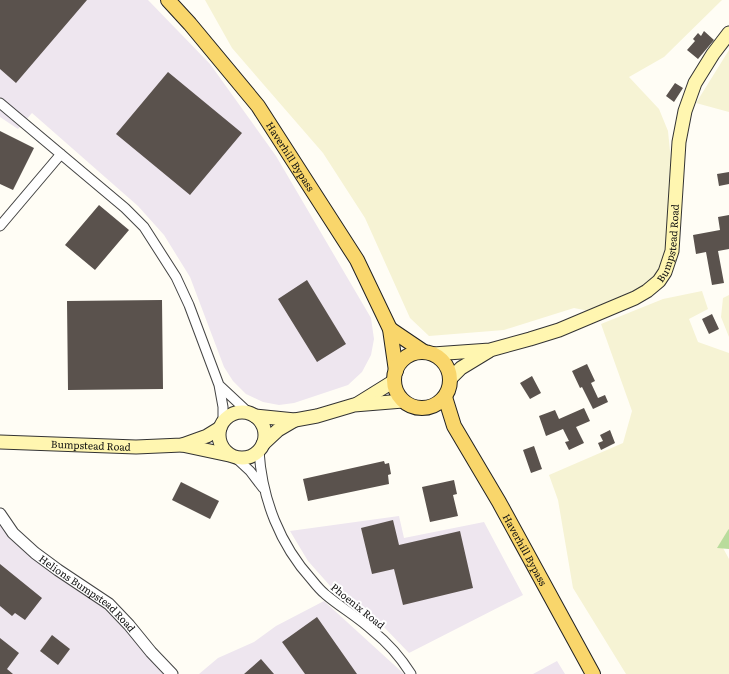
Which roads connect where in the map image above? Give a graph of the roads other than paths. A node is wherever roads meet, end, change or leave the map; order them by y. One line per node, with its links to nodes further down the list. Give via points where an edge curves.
1 (168, 0): 6 (main road, Haverhill Bypass, via 258,106 357,260)
2 (729, 33): 7 (main road, Bumpstead Road, via 695,83 685,111 680,142 672,251 662,276 647,291 635,298 559,330)
3 (0, 103): 4 (street)
4 (61, 154): 5 (street); 11 (street, via 144,227 176,277)
5 (0, 226)
6 (390, 330): 8 (main road); 9 (main road, Haverhill Bypass)
7 (490, 350): 8 (main road, Bumpstead Road); 10 (main road, Bumpstead Road, via 461,368)
8 (428, 353): 9 (main road, via 414,353 405,358); 10 (main road, via 443,361)
9 (395, 376): 13 (main road, via 396,390); 14 (main road)
10 (450, 379): 12 (main road)
11 (219, 385): 16 (street); 18 (street, via 223,407)
12 (445, 397): 15 (main road); 19 (main road, Haverhill Bypass)
13 (403, 401): 14 (main road); 15 (main road, via 416,407)
14 (354, 406): 17 (main road)
15 (431, 407): 19 (main road, Haverhill Bypass)
16 (252, 414): 17 (main road); 18 (main road, via 234,413); 22 (main road, via 261,421 264,428 265,436)
17 (295, 420): 22 (main road, via 278,430)
18 (221, 424): 21 (main road, Bumpstead Road, via 207,436); 23 (main road, via 219,442 223,449)
19 (454, 426): 28 (main road, Haverhill Bypass, via 499,502)
20 (0, 442): 21 (main road, Bumpstead Road, via 136,447)
21 (182, 444): 23 (main road, Bumpstead Road)
22 (261, 448): 23 (main road, via 252,456); 24 (street, Phoenix Road)
23 (233, 456): 24 (street, Phoenix Road, via 250,470)
24 (264, 489): 27 (street, Phoenix Road, via 281,536 299,566 324,593 374,631 401,658)
25 (0, 514): 26 (street, Helions Bumpstead Road, via 13,533 35,554 109,604)
26 (172, 674)
27 (411, 674)
28 (593, 674)

